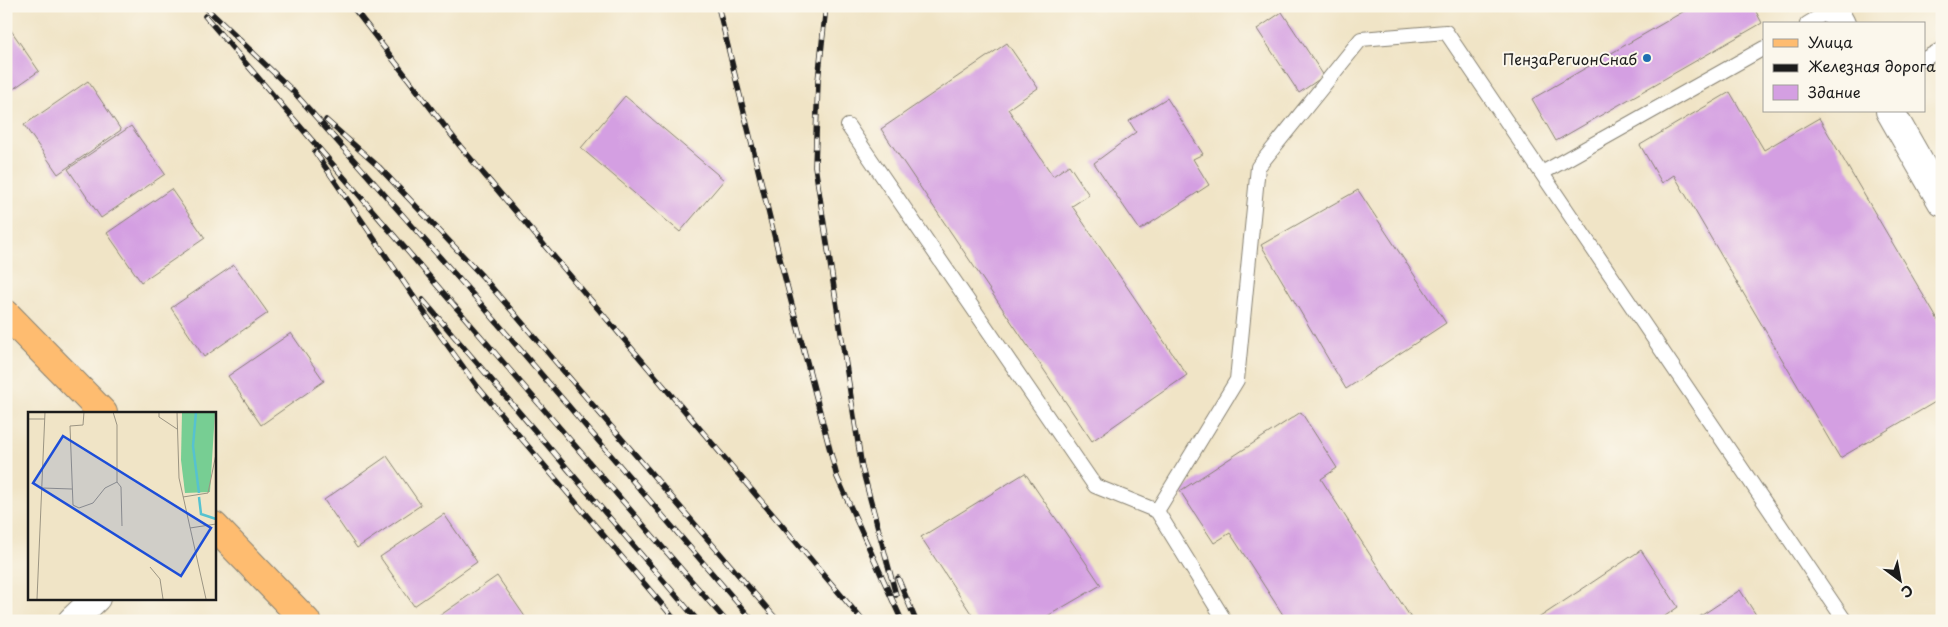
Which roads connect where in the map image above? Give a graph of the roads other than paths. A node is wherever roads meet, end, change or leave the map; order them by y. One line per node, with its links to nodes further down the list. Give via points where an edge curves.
1 (1835, 13): 2 (lane)
2 (1812, 22)
3 (1763, 49): 8 (lane)
4 (1942, 50): 5 (lane)
5 (1926, 58)
6 (1891, 112): 9 (street)
7 (848, 126): 12 (lane, via 1095,486)
8 (1542, 173): 12 (lane, via 1446,32 1361,39 1258,167 1237,380); 18 (lane)
9 (1942, 202)
10 (6, 314): 11 (main road)
11 (102, 412)
12 (1157, 511): 17 (lane)
13 (215, 527): 16 (main road)
14 (94, 600): 15 (street)
15 (72, 621)
16 (306, 621)
17 (1225, 621)
18 (1845, 621)

